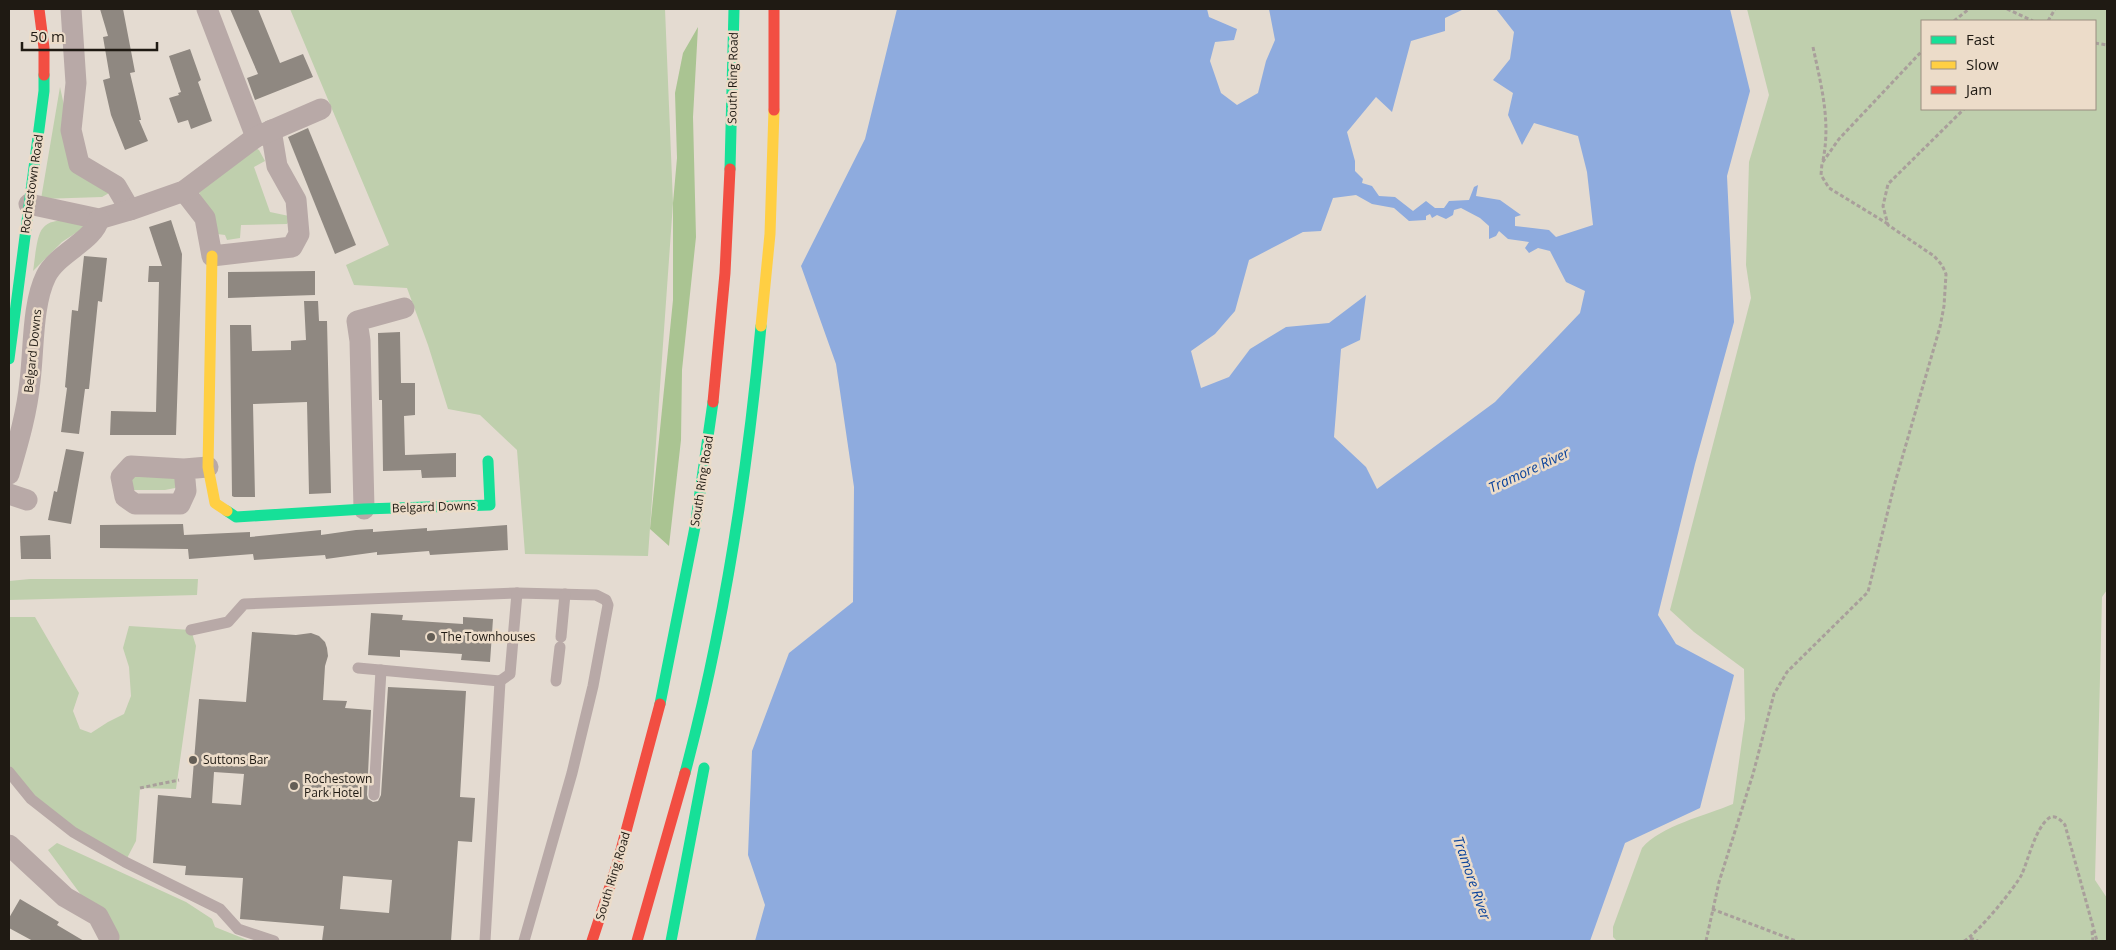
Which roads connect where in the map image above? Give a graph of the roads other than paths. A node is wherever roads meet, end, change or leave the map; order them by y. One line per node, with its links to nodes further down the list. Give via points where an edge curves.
1 (39, 9): 9 (main road, Rochestown Road, via 44,48 44,91)
2 (70, 9): 10 (street, via 76,83 71,130 79,164 116,186)
3 (207, 9): 7 (street)
4 (734, 9): 37 (main road, South Ring Road, via 725,273 713,406 695,527 658,713 617,865)
5 (774, 9): 20 (main road, via 770,234 752,426)
6 (321, 109): 7 (street)
7 (264, 134): 8 (street); 12 (street, via 296,200 300,234 292,247)
8 (184, 191): 10 (street); 12 (street, Belgard Downs, via 205,218)
9 (29, 204): 11 (street); 14 (main road, Rochestown Road)
10 (130, 210): 11 (street)
11 (99, 218): 18 (street, Belgard Downs, via 97,228 61,257 46,276 37,306 26,413)
12 (212, 256): 16 (main road, Belgard Downs)
13 (404, 308): 19 (street, via 357,321)
14 (9, 359)
15 (488, 461): 19 (main road, Belgard Downs, via 490,505)
16 (208, 467): 17 (street); 19 (main road, Belgard Downs, via 215,503 236,518)
17 (184, 469)
18 (9, 474)
19 (364, 509)
20 (727, 591): 28 (main road); 38 (main road, via 696,731)
21 (517, 593): 22 (lane); 23 (lane, via 244,604 228,622); 26 (lane, via 510,674)
22 (565, 594): 27 (lane); 36 (lane, via 596,595 606,600 608,605 572,773)
23 (191, 630)
24 (358, 668): 25 (lane)
25 (381, 670): 26 (lane); 31 (lane)
26 (500, 680): 35 (lane)
27 (556, 681)
28 (712, 713)
29 (706, 760): 39 (main road)
30 (9, 772): 34 (lane, via 31,799 73,832 220,909 238,929)
31 (374, 795)
32 (9, 845): 33 (street, via 65,898 98,916)
33 (109, 937)
34 (274, 941)
35 (485, 941)
36 (524, 941)
37 (592, 941)
38 (637, 941)
39 (671, 941)

